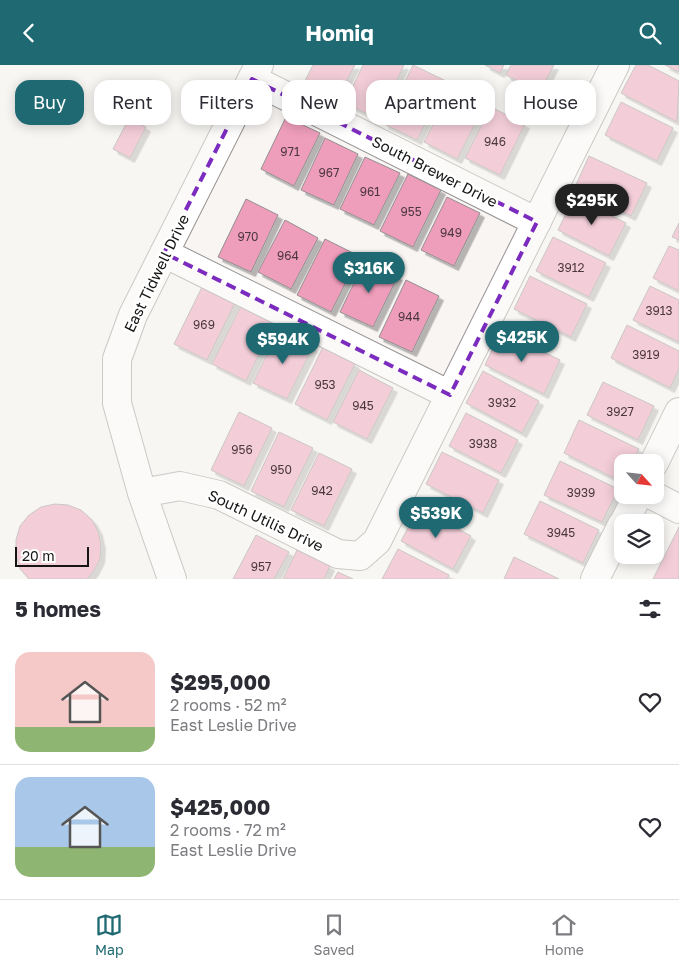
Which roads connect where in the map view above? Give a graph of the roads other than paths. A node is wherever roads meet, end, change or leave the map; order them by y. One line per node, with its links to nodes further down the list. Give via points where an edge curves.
1 (615, 65): 3 (street)
2 (256, 72): 3 (street, South Brewer Drive); 4 (street, East Tidwell Drive)
3 (537, 222): 5 (street)
4 (164, 253): 5 (street); 8 (street, East Tidwell Drive, via 133,315 117,359 117,403)
5 (450, 395): 8 (street, South Utilis Drive, via 377,541 360,556 338,554 219,495 180,486)
6 (679, 412): 7 (street)
7 (658, 454)
8 (142, 493): 12 (street, East Tidwell Drive)
9 (664, 501): 10 (street)
10 (679, 509)
11 (614, 541): 13 (street)
12 (172, 579)
13 (595, 579)

